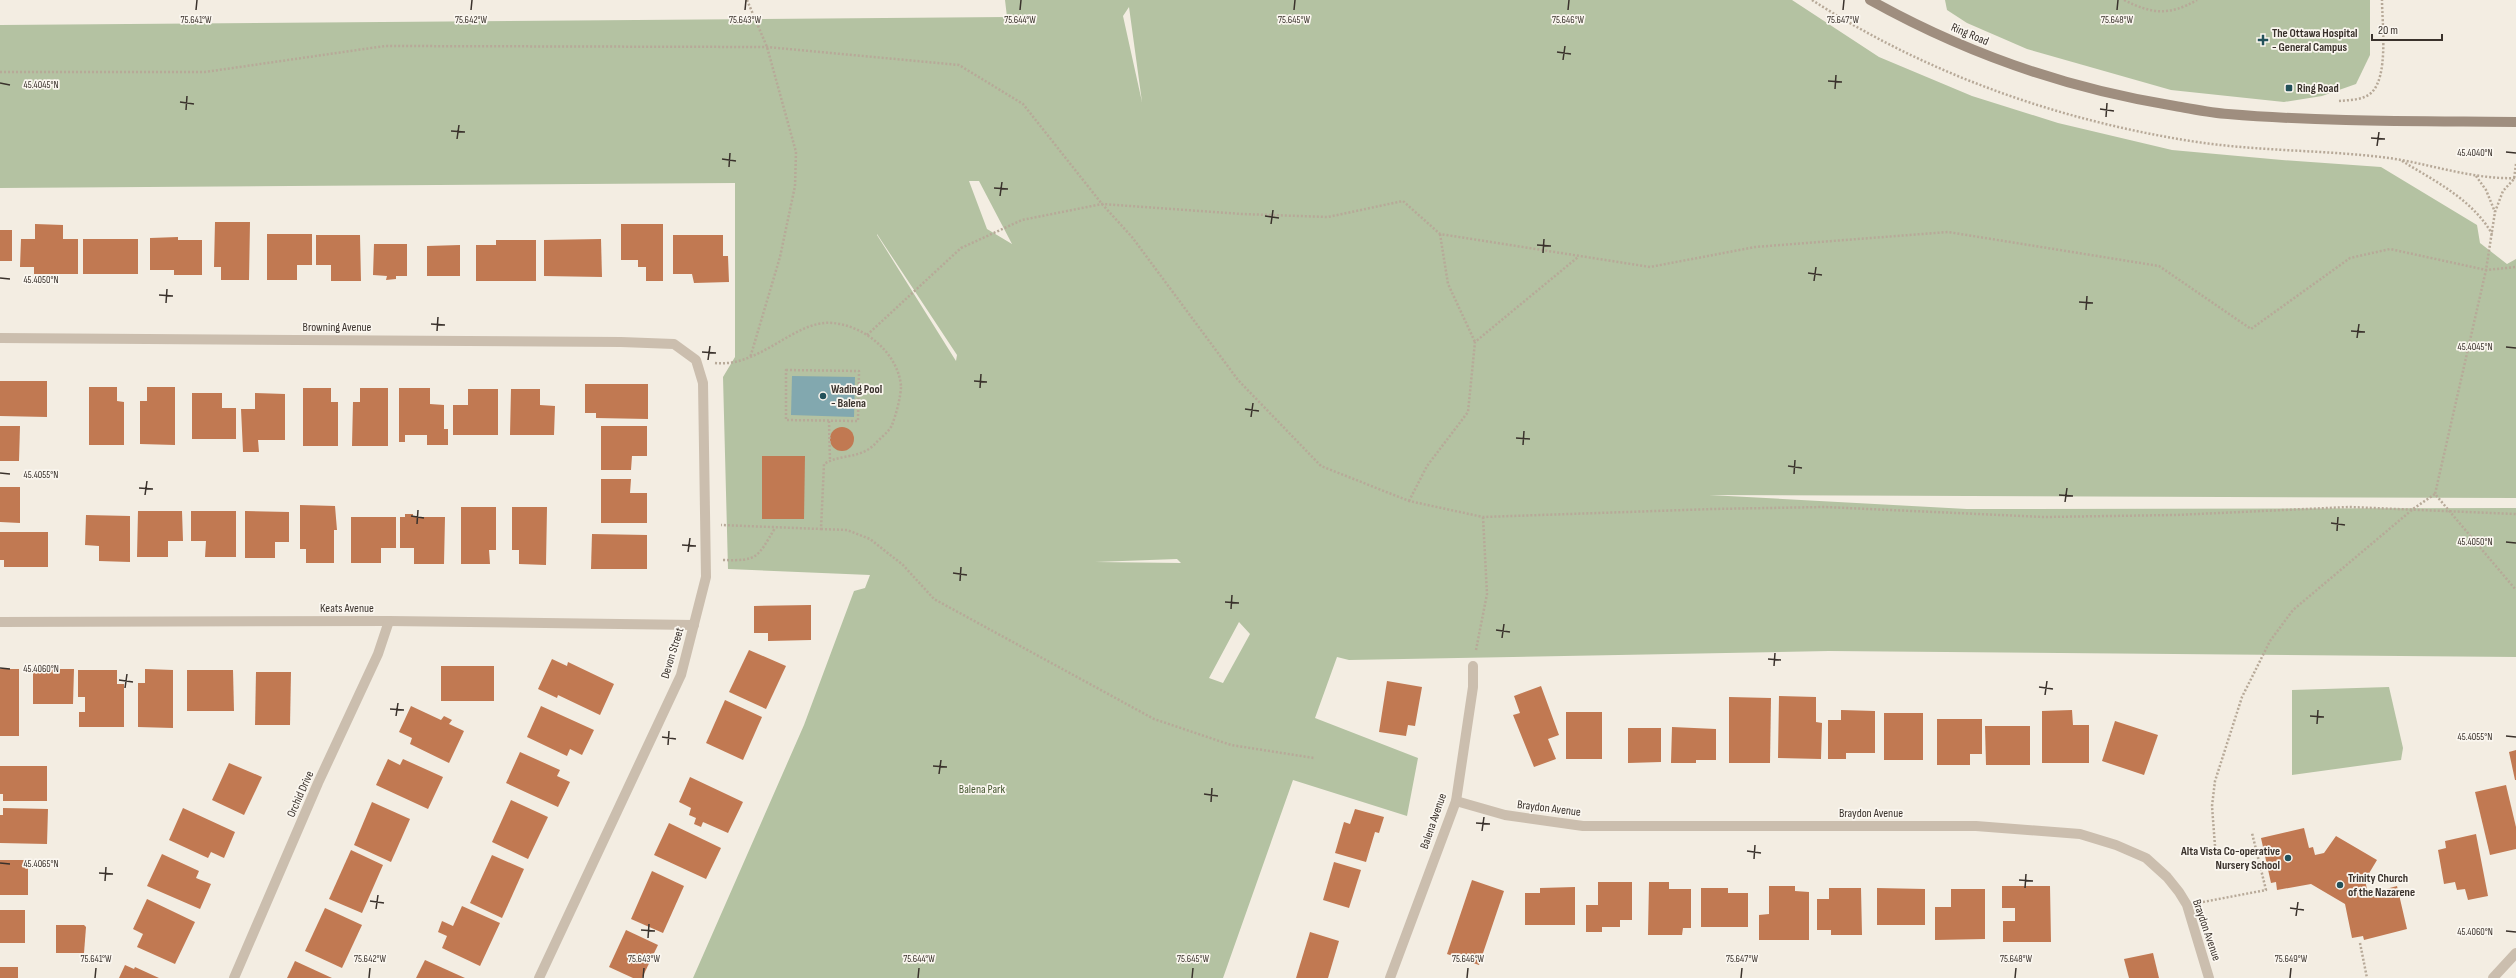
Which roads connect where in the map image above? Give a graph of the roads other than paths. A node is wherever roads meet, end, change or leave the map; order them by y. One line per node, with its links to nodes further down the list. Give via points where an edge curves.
1 (1870, 0): 2 (street, Ring Road, via 1908,21 2014,66 2142,101 2227,114 2339,120)
2 (2516, 122)
3 (0, 338): 4 (street, Browning Avenue, via 674,344)
4 (696, 360): 7 (street, Devon Street, via 703,383 706,577)
5 (389, 621): 6 (street, Keats Avenue); 7 (street, Keats Avenue); 11 (street, Orchid Drive, via 378,654 318,783)
6 (0, 622)
7 (694, 625): 12 (street, Devon Street, via 681,675)
8 (1473, 666): 9 (street, Balena Avenue, via 1473,687)
9 (1456, 800): 13 (street, Balena Avenue); 14 (street, Braydon Avenue, via 1505,816 1583,826 1976,826 2080,834 2146,858 2179,892 2187,905)
10 (2516, 953): 15 (street)
11 (234, 978)
12 (539, 978)
13 (1390, 978)
14 (2209, 978)
15 (2493, 978)

